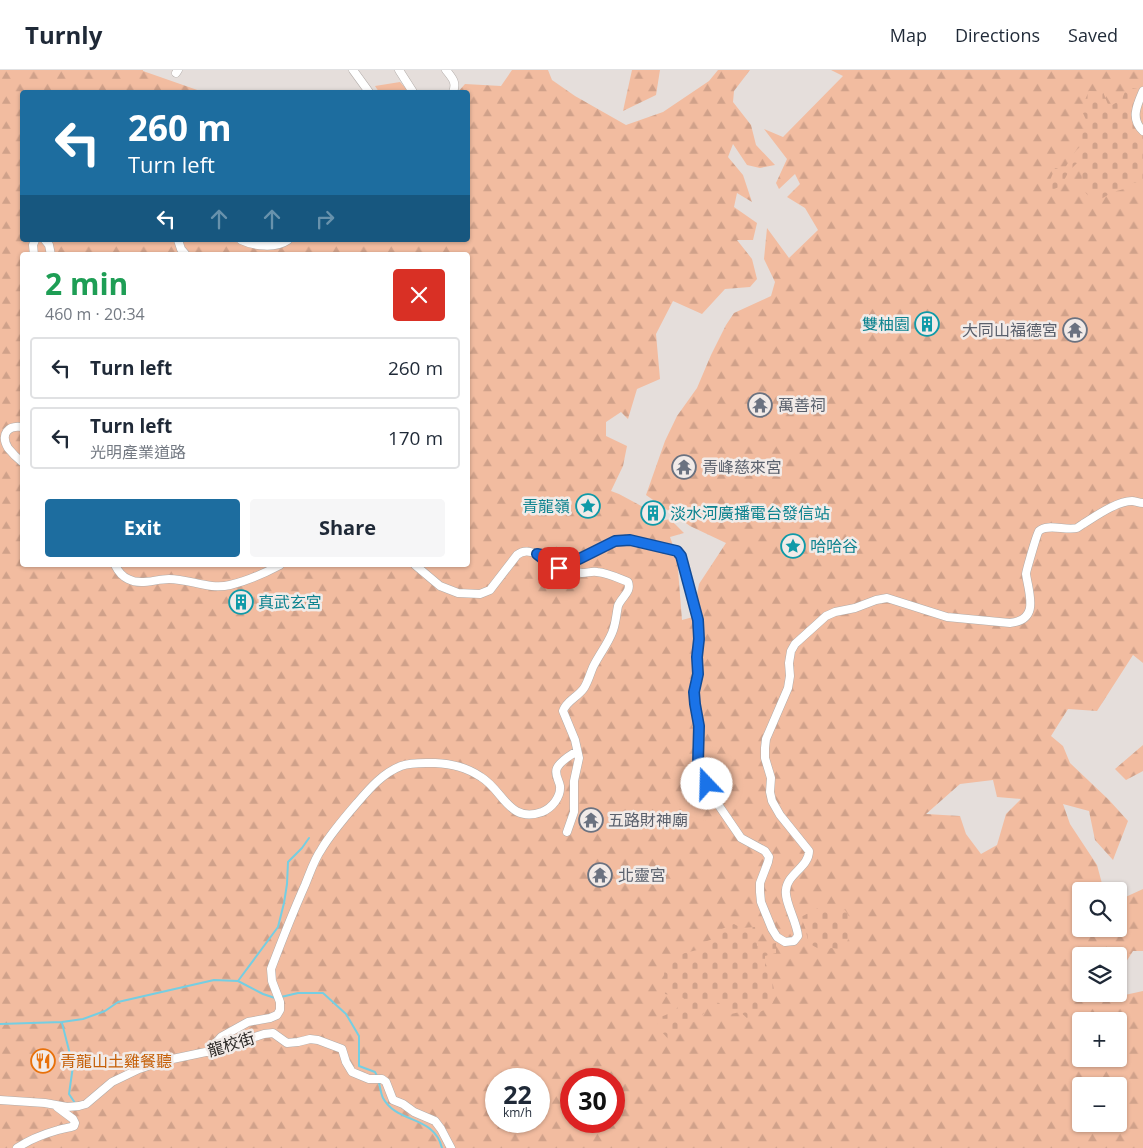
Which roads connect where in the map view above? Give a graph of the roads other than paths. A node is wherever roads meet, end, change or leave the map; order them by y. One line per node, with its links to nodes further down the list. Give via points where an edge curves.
1 (353, 70): 4 (street)
2 (399, 70): 5 (street)
3 (446, 70): 6 (street, via 453,79)
4 (368, 90)
5 (412, 90)
6 (454, 90)
7 (1143, 91): 8 (street, via 1135,111 1136,121)
8 (1143, 131)
9 (245, 242): 10 (street, via 265,246)
10 (285, 242)
11 (20, 426): 12 (street, via 6,430 4,438 8,448)
12 (20, 460)
13 (1143, 503): 14 (street, via 1131,501 1115,506 1077,528 1047,527 1040,530 1026,572 1031,604 1024,619 1018,622 947,617 887,598 826,616 795,644 789,663 788,688 765,748 772,778 772,801 809,851 809,856 786,889 798,936 790,942 782,941 772,929 761,902 760,883 769,857 765,851 741,838 713,797 698,763 699,726 694,692 698,674 698,620 681,556 677,551 630,540 615,541 579,559)
14 (537, 554): 17 (street, via 526,551 516,555 490,590 480,594 458,593 440,586); 18 (street, via 559,568 582,573 597,572 628,582 629,586 619,604 612,634 584,688 564,707)
15 (116, 567): 16 (street, via 128,579 137,582 170,579 221,587)
16 (275, 567)
17 (417, 567)
18 (578, 750): 19 (street, via 574,812); 20 (street, via 557,768 560,786 557,800 542,812 519,813 510,808 482,777 450,764 416,762 389,772 373,785 320,851 284,934 271,969 280,1002 277,1015 248,1022 221,1037)
19 (567, 832)
20 (208, 1052): 22 (street, 龍校街, via 139,1069 112,1082 86,1104); 24 (street, 龍校街, via 229,1042 273,1033 287,1043 310,1039 327,1043 342,1049 352,1072 369,1079 382,1079 393,1100 434,1120)
21 (0, 1100): 22 (street, 龍校街)
22 (56, 1105): 23 (street, via 73,1119 74,1126 40,1136)
23 (17, 1148)
24 (451, 1148)

